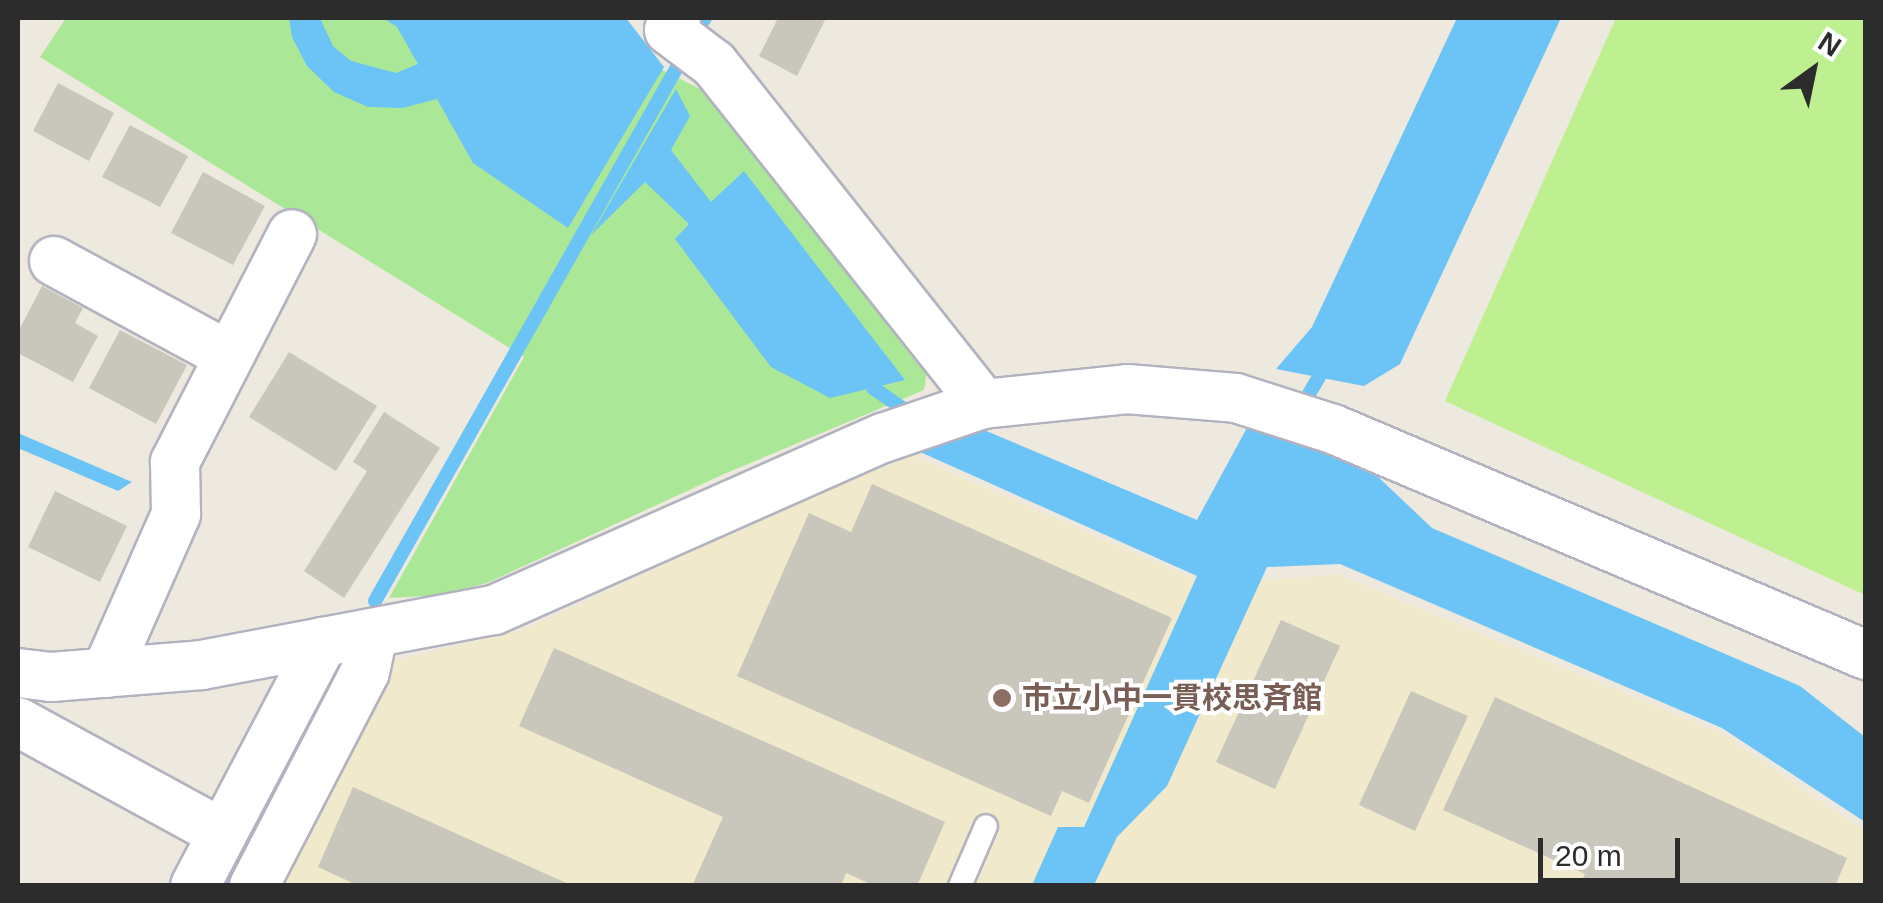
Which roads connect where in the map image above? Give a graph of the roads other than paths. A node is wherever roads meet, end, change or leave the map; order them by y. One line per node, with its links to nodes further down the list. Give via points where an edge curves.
1 (676, 18): 5 (street, via 669,30 714,64)
2 (292, 234): 4 (street)
3 (54, 262): 4 (street)
4 (230, 356): 10 (street, via 175,462 176,514)
5 (971, 408): 6 (street, via 883,438 494,610); 8 (street, via 1127,388 1236,398 1333,429)
6 (373, 633): 7 (street); 16 (street, via 365,672)
7 (323, 642): 10 (street, via 202,665); 13 (street)
8 (1866, 655)
9 (18, 673): 10 (street)
10 (106, 673)
11 (18, 722): 13 (street)
12 (986, 826): 14 (lane)
13 (222, 833): 15 (street)
14 (964, 884)
15 (195, 886)
16 (254, 886)

